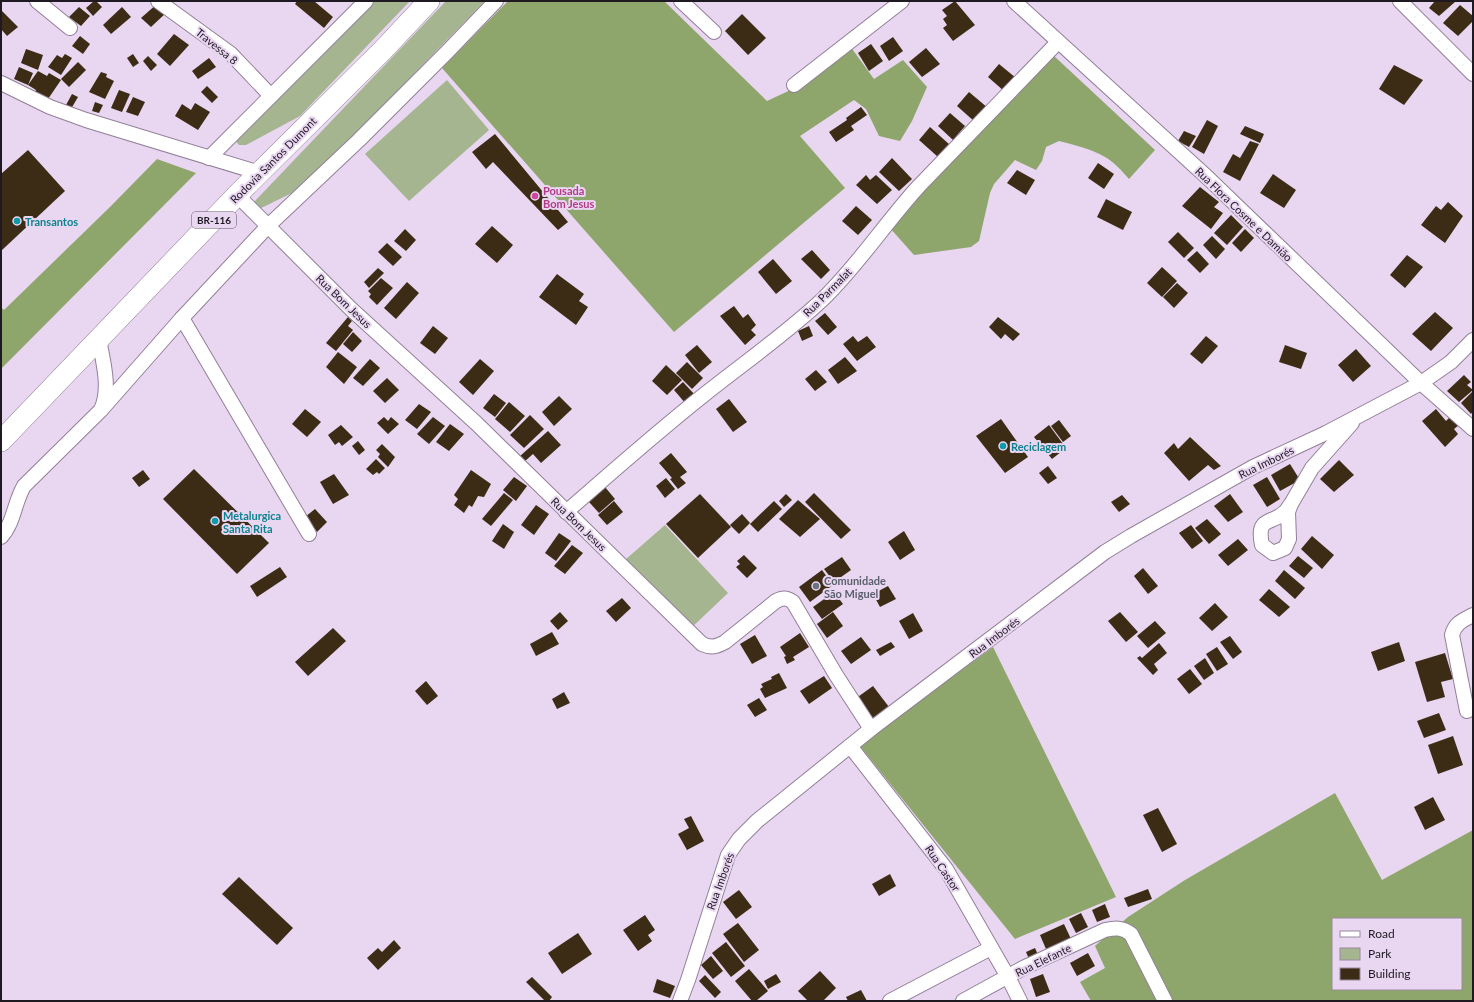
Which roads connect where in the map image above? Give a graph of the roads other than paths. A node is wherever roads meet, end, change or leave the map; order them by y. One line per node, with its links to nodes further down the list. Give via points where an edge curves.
1 (37, 1): 10 (street)
2 (158, 1): 16 (street, Travessa 8, via 231,54)
3 (366, 1): 16 (street)
4 (429, 1): 18 (highway, Rodovia Santos Dumont / BR-116)
5 (496, 1): 20 (street, via 365,134)
6 (681, 1): 11 (street)
7 (902, 1): 15 (street)
8 (1014, 1): 12 (street, Rua Flora Cosme e Damião)
9 (1400, 1): 13 (street)
10 (70, 28)
11 (714, 32)
12 (1058, 42): 24 (street, Rua Flora Cosme e Damião, via 1208,178); 30 (street, Rua Parmalat, via 914,191 846,275 822,299 636,450)
13 (1473, 74)
14 (1, 83): 17 (street, via 50,107 86,120)
15 (794, 85)
16 (271, 96): 17 (street)
17 (209, 158): 18 (street)
18 (260, 173): 19 (highway, Rodovia Santos Dumont / BR-116)
19 (237, 195): 20 (street, Rua Bom Jesus); 22 (highway, Rodovia Santos Dumont / BR-116)
20 (268, 226): 21 (street); 30 (street, Rua Bom Jesus, via 351,309 476,423)
21 (182, 318): 25 (street); 31 (street)
22 (99, 339): 25 (street, via 106,382); 28 (highway, Rodovia Santos Dumont / BR-116)
23 (1473, 340): 24 (street, Rua Imborés, via 1451,362)
24 (1421, 383): 26 (street, Rua Imborés); 27 (street, Rua Flora Cosme e Damião)
25 (101, 410): 32 (street, via 24,486 9,525)
26 (1357, 417): 29 (street, via 1312,468); 35 (street, Rua Imborés, via 1253,467 1112,548)
27 (1473, 429)
28 (1, 441)
29 (1291, 504)
30 (566, 512): 35 (street, Rua Bom Jesus, via 707,647 719,646 776,601 788,598)
31 (309, 534)
32 (1, 537)
33 (1473, 614): 34 (street, via 1456,626 1452,635)
34 (1467, 711)
35 (871, 729): 36 (street, Rua Imborés)
36 (850, 746): 37 (street, Rua Castor, via 946,869); 39 (street, Rua Imborés, via 757,821 739,839 722,871)
37 (991, 948): 38 (street, Rua Castor); 40 (street)
38 (1008, 977): 41 (street, Rua Elefante); 42 (street, Rua Castor); 43 (street, Rua Elefante, via 1105,930 1125,929)
39 (680, 1001)
40 (890, 1001)
41 (964, 1001)
42 (1020, 1001)
43 (1166, 1001)

